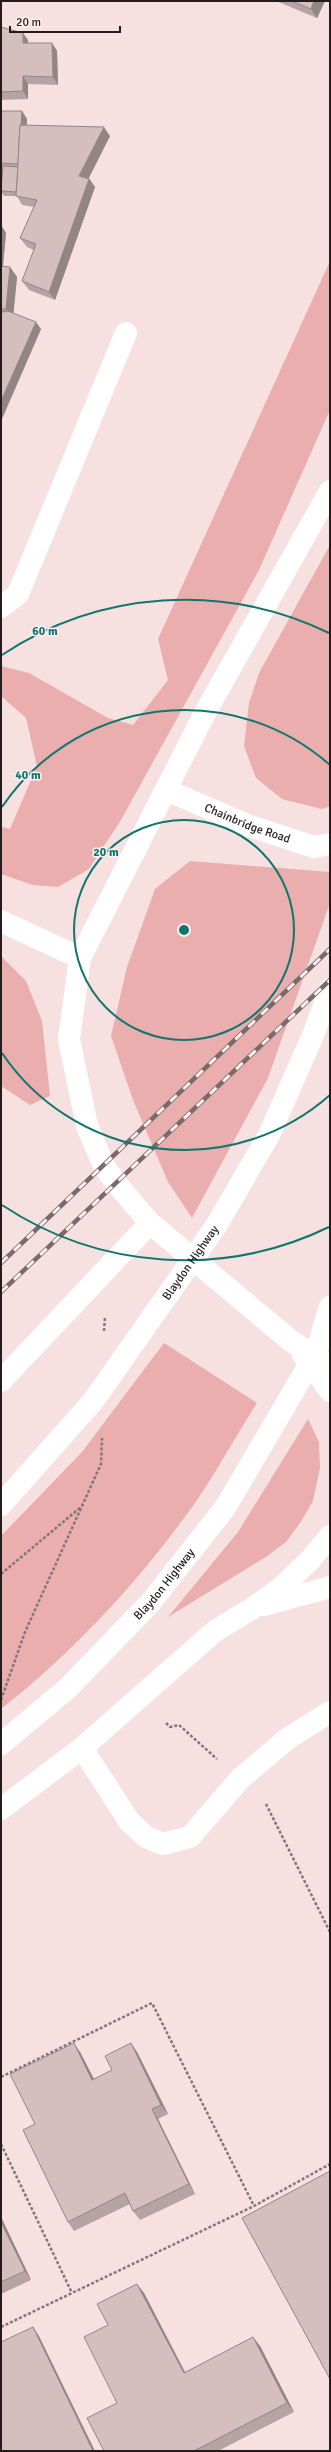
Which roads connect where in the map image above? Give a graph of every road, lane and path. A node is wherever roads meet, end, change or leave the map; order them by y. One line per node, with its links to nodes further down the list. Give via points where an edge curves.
1 (126, 333): 3 (main road, via 18,594)
2 (330, 491): 4 (main road, via 206,711)
3 (1, 607)
4 (166, 790): 5 (main road, Chainbridge Road, via 250,826 307,845 314,847); 7 (main road)
5 (330, 844)
6 (1, 921): 7 (main road)
7 (80, 958): 9 (main road, via 68,1039 88,1126 104,1166)
8 (330, 989): 18 (main road, Blaydon Highway, via 314,1033 269,1135 216,1226 94,1400)
9 (150, 1223): 10 (main road); 13 (main road)
10 (106, 1270): 12 (path); 15 (main road)
11 (330, 1307): 27 (main road, Blaydon Highway, via 316,1353 226,1508 150,1603 68,1688)
12 (104, 1332)
13 (291, 1341): 14 (main road); 16 (main road)
14 (330, 1366)
15 (1, 1381)
16 (330, 1391)
17 (102, 1433): 19 (path, via 101,1464)
18 (1, 1505)
19 (83, 1505): 21 (path); 24 (path, via 25,1632)
20 (330, 1536): 23 (main road, via 282,1587)
21 (1, 1574)
22 (330, 1588): 23 (main road)
23 (253, 1608): 28 (main road, via 215,1630)
24 (1, 1700)
25 (330, 1712): 28 (main road, via 287,1739 240,1779 190,1837 163,1844 146,1837 129,1821)
26 (166, 1723): 29 (path, via 170,1727 180,1725)
27 (1, 1744)
28 (82, 1748): 31 (main road)
29 (220, 1762)
30 (266, 1804): 32 (path)
31 (1, 1809)
32 (330, 1932)
33 (1, 2077): 36 (path, via 152,2003)
34 (1, 2144): 37 (path)
35 (330, 2164): 36 (path)
36 (254, 2206): 37 (path)
37 (72, 2293): 38 (path)
38 (1, 2327)

